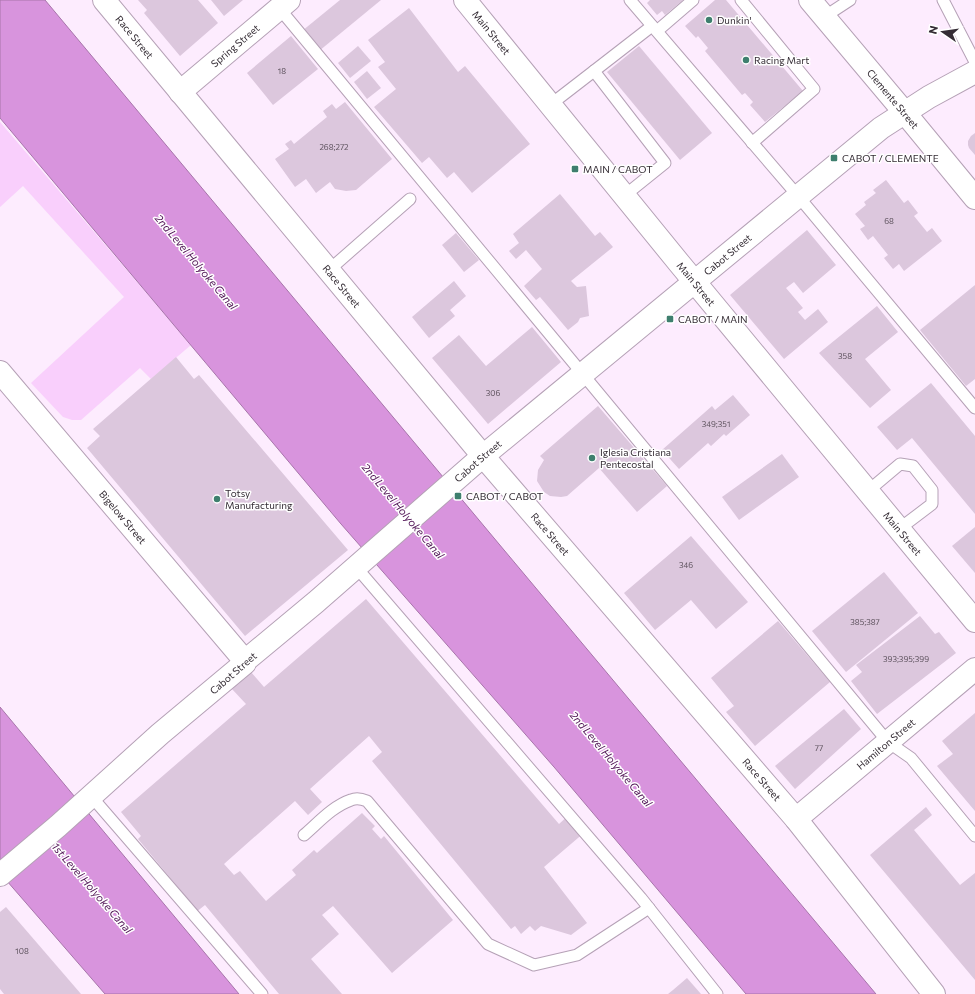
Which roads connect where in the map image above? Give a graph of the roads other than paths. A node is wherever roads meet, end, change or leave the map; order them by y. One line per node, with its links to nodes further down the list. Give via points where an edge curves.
1 (104, 0): 15 (street, Race Street)
2 (465, 0): 16 (street, Main Street)
3 (630, 0): 11 (lane)
4 (693, 0): 11 (lane)
5 (741, 0): 18 (lane, via 814,89)
6 (810, 0): 10 (street, Clemente Street)
7 (850, 0): 10 (lane)
8 (943, 0): 12 (lane)
9 (283, 3): 15 (street, Spring Street); 26 (lane)
10 (824, 17): 17 (street, Clemente Street)
11 (655, 28): 13 (lane); 18 (lane)
12 (975, 62)
13 (594, 71): 16 (lane); 19 (lane, via 665,163)
14 (975, 72): 17 (street, Cabot Street)
15 (180, 92): 23 (street, Race Street)
16 (550, 105): 19 (street, Main Street)
17 (905, 112): 20 (street, Cabot Street, via 881,128); 21 (street, Clemente Street)
18 (752, 143): 20 (lane)
19 (624, 196): 24 (street, Main Street)
20 (798, 196): 24 (street, Cabot Street); 27 (lane)
21 (975, 198)
22 (410, 199): 23 (lane)
23 (329, 270): 28 (street, Race Street)
24 (695, 282): 26 (street, Cabot Street); 29 (street, Main Street)
25 (0, 372): 33 (street, Bigelow Street)
26 (583, 374): 28 (street, Cabot Street); 35 (lane)
27 (975, 408)
28 (478, 460): 31 (street, Cabot Street); 37 (street, Race Street)
29 (868, 491): 30 (street, Main Street); 30 (lane, via 900,464 913,466 932,490 932,504)
30 (899, 529): 32 (street, Main Street)
31 (359, 565): 33 (street, Cabot Street); 41 (lane)
32 (975, 621)
33 (245, 661): 36 (street, Cabot Street)
34 (975, 668): 35 (street, Hamilton Street)
35 (888, 742): 37 (street, Hamilton Street); 39 (lane, via 911,758)
36 (92, 796): 40 (street, Cabot Street); 42 (lane)
37 (796, 820): 44 (street, Race Street)
38 (304, 835): 41 (lane, via 335,808 352,799 367,801 488,944 534,965 577,955)
39 (975, 836)
40 (0, 875)
41 (649, 908): 43 (lane)
42 (262, 994)
43 (717, 994)
44 (934, 994)

